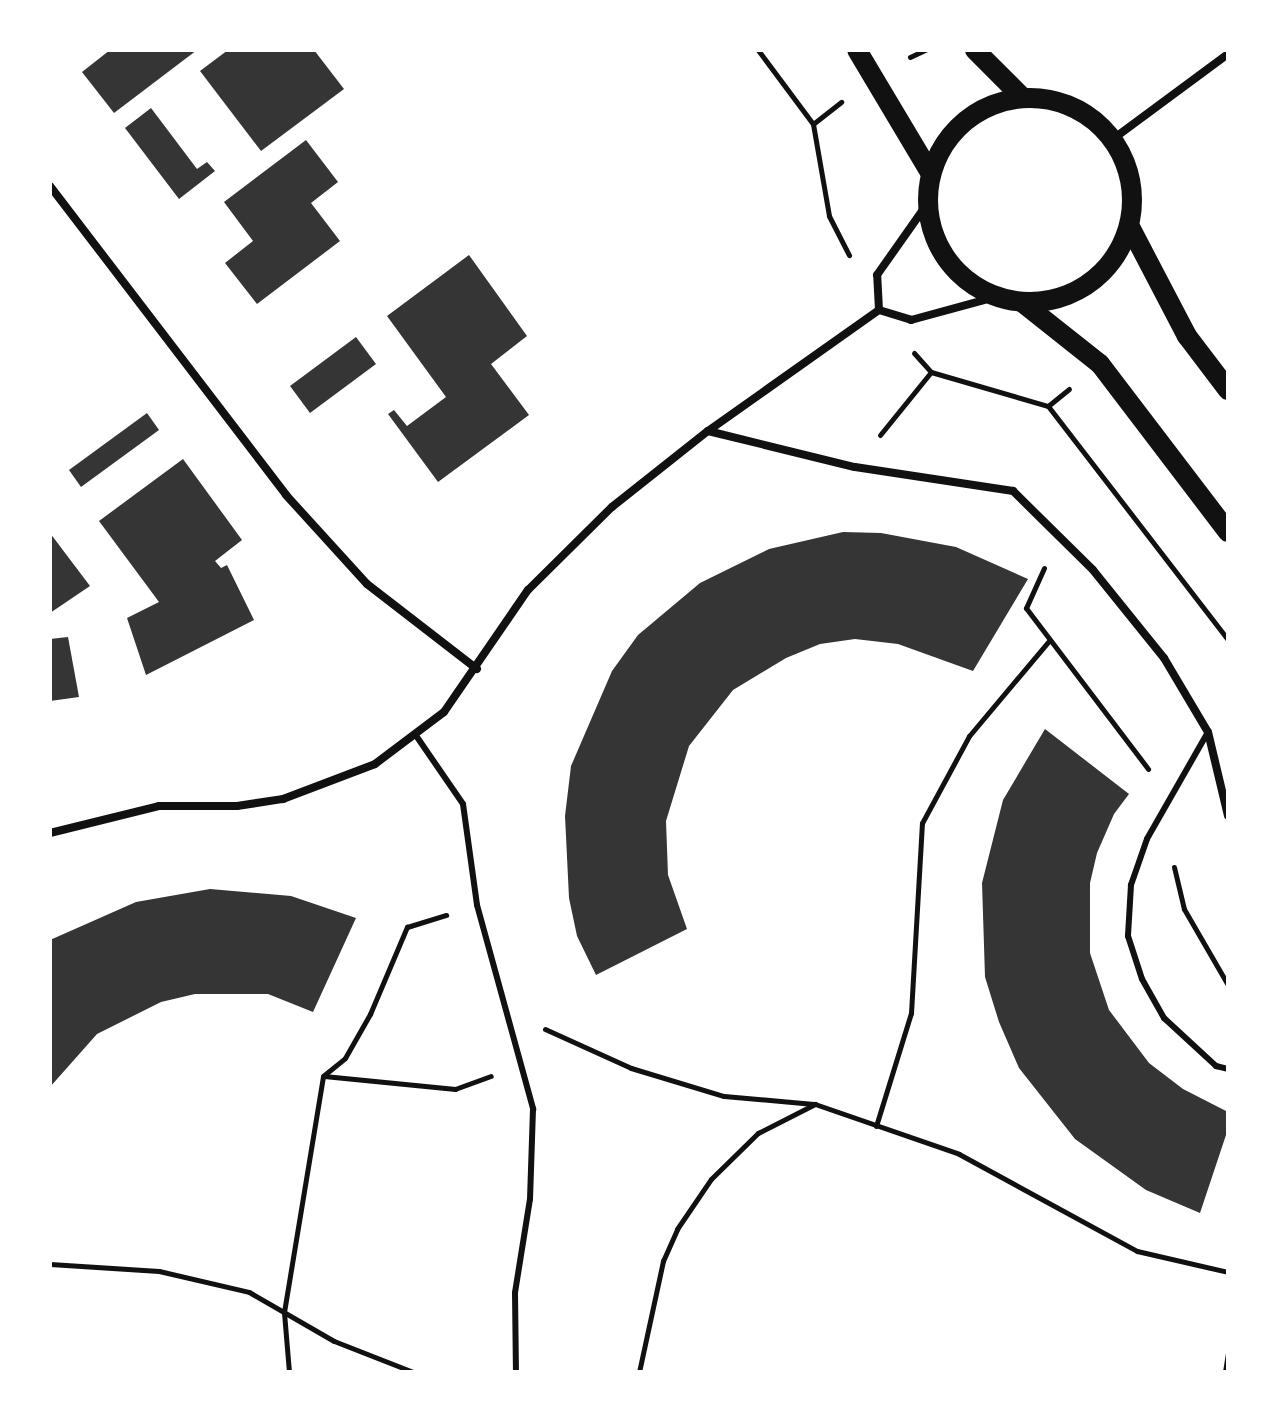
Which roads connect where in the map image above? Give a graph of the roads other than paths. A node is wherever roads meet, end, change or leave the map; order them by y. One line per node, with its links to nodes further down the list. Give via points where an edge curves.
1 (857, 50): 6 (main road)
2 (975, 50): 4 (main road)
3 (1228, 54): 5 (street)
4 (1023, 98): 5 (main road, via 1057,101 1088,115); 6 (main road, via 992,105 964,121 944,144)
5 (1113, 139): 9 (main road, via 1133,196)
6 (931, 174): 8 (main road)
7 (50, 186): 16 (street, via 286,495 367,584)
8 (927, 204): 10 (main road, via 933,235 948,262); 12 (street, via 877,275)
9 (1130, 227): 11 (main road, via 1115,259 1090,284 1059,299); 13 (main road, via 1187,336)
10 (995, 297): 11 (main road); 12 (street, via 911,320)
11 (1023, 303): 15 (main road, via 1100,364)
12 (879, 310): 14 (street)
13 (1228, 390)
14 (708, 431): 16 (street, via 612,507 528,590); 17 (street, via 855,467 1013,491 1164,658)
15 (1228, 532)
16 (477, 669): 18 (street)
17 (1208, 732): 19 (street); 21 (lane, via 1163,811 1131,885 1128,936 1142,979 1164,1018 1216,1066)
18 (417, 737): 20 (street, via 375,764 283,799 237,806 159,806); 22 (lane, via 463,804 477,905 533,1109 530,1199 515,1293)
19 (1228, 816)
20 (50, 833)
21 (1228, 1069)
22 (516, 1372)

